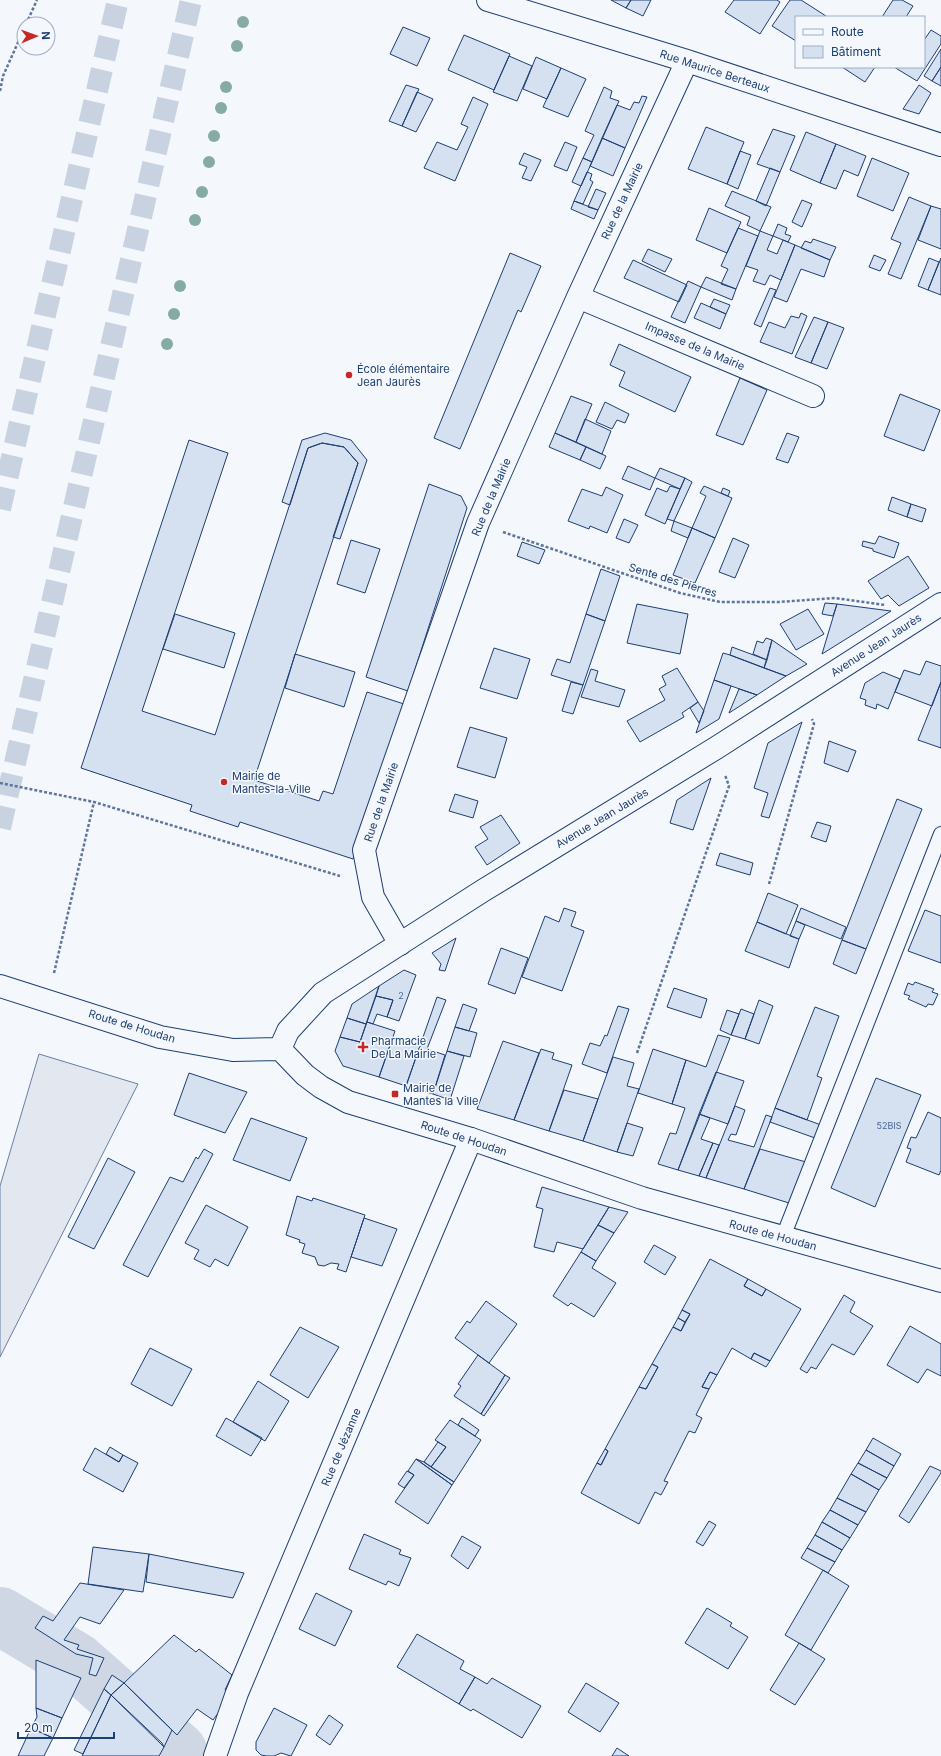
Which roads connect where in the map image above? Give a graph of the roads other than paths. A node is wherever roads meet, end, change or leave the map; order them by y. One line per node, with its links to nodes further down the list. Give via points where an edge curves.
1 (488, 0): 2 (street, Rue Maurice Berteaux)
2 (687, 61): 3 (street, Rue Maurice Berteaux); 4 (street, Rue de la Mairie)
3 (941, 145)
4 (578, 297): 5 (street, Impasse de la Mairie); 8 (street, Rue de la Mairie, via 478,523 364,850 373,897)
5 (813, 396)
6 (935, 608): 8 (street, Avenue Jean Jaurès, via 716,748)
7 (941, 834): 12 (lane)
8 (400, 944): 10 (street, Avenue Jean Jaurès, via 323,993 288,1031)
9 (0, 986): 10 (street, Route de Houdan, via 160,1037 232,1050)
10 (280, 1049): 11 (street, Route de Houdan, via 305,1075 348,1102)
11 (471, 1139): 12 (street, Route de Houdan, via 642,1198); 14 (street, Rue de Jézanne, via 237,1693)
12 (782, 1237): 13 (street, Route de Houdan)
13 (941, 1281)
14 (215, 1756)

